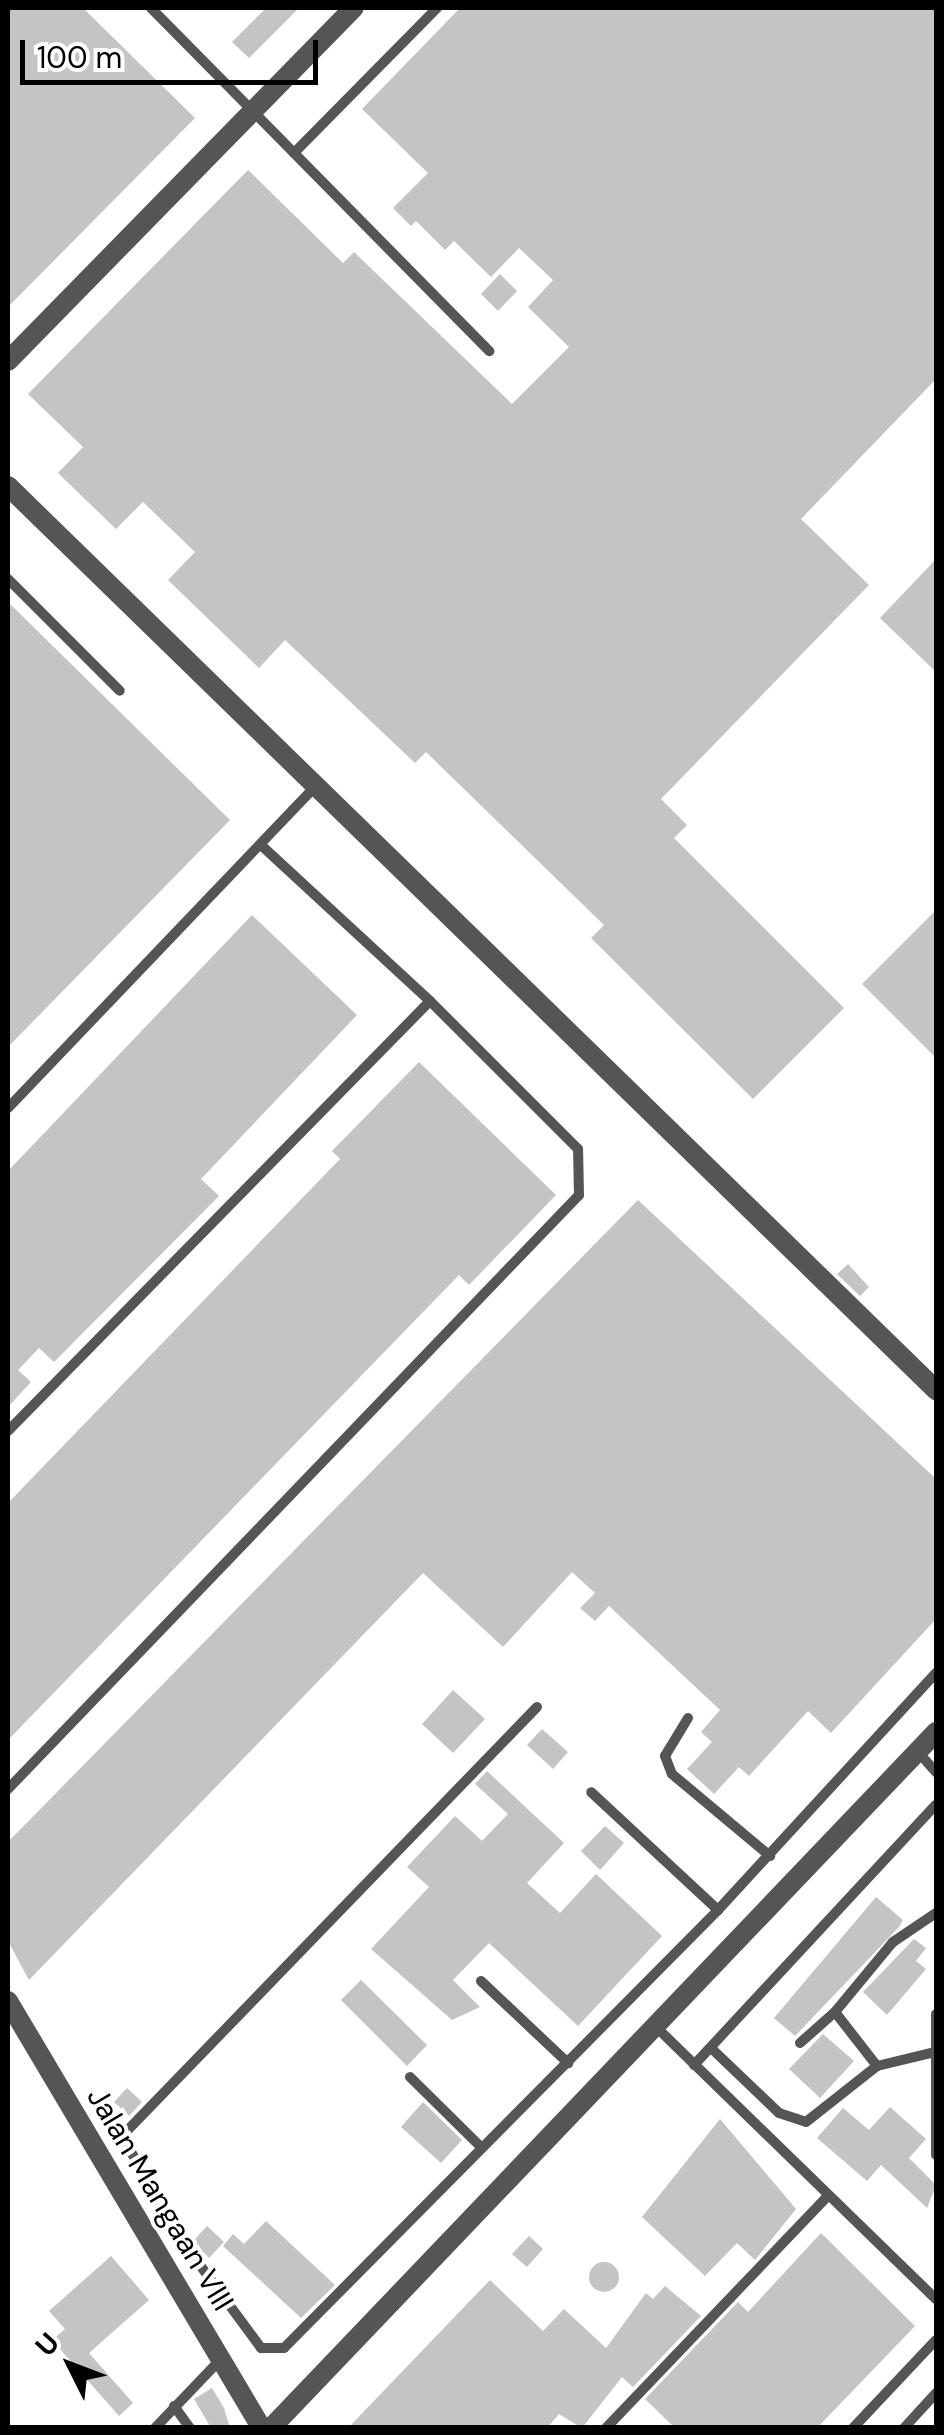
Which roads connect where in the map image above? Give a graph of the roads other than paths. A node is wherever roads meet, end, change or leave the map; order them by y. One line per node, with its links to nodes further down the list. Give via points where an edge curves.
1 (151, 8): 4 (lane)
2 (354, 8): 4 (street)
3 (437, 8): 5 (lane)
4 (254, 112): 5 (lane); 7 (street)
5 (294, 153): 6 (lane)
6 (490, 351)
7 (8, 361)
8 (8, 486): 11 (street)
9 (8, 579): 10 (lane)
10 (120, 691)
11 (316, 786): 12 (lane); 15 (street)
12 (262, 846): 13 (lane); 14 (lane)
13 (430, 1001): 16 (lane); 23 (lane, via 578,1149 579,1195)
14 (8, 1108)
15 (936, 1390)
16 (8, 1431)
17 (936, 1673): 26 (lane)
18 (537, 1707): 41 (lane, via 122,2136 180,2238 270,2352)
19 (688, 1718): 26 (lane, via 666,1756 672,1774)
20 (936, 1732): 21 (street)
21 (917, 1751): 22 (lane); 33 (street)
22 (936, 1772)
23 (8, 1789)
24 (591, 1792): 27 (lane)
25 (936, 1805): 35 (lane)
26 (770, 1856): 27 (lane)
27 (718, 1910): 37 (lane)
28 (936, 1913): 31 (lane, via 894,1942)
29 (481, 1981): 37 (lane)
30 (8, 2001): 46 (street, Jalan Mangaan VIII)
31 (835, 2012): 34 (lane); 39 (lane)
32 (936, 2014): 36 (lane)
33 (652, 2023): 38 (lane); 52 (street)
34 (800, 2043)
35 (711, 2048): 38 (lane); 39 (lane, via 779,2112 806,2122)
36 (931, 2054): 39 (lane); 42 (lane)
37 (568, 2063): 41 (lane)
38 (694, 2066): 43 (lane)
39 (877, 2066)
40 (410, 2077): 41 (lane)
41 (481, 2147)
42 (936, 2155)
43 (828, 2196): 44 (lane); 53 (lane)
44 (936, 2299)
45 (934, 2348): 54 (lane)
46 (220, 2360): 48 (lane); 51 (street, Jalan Mangaan VIII)
47 (936, 2393): 55 (lane)
48 (174, 2406): 49 (lane); 50 (lane)
49 (155, 2428)
50 (190, 2428)
51 (262, 2428)
52 (272, 2428)
53 (606, 2428)
54 (854, 2428)
55 (904, 2428)

